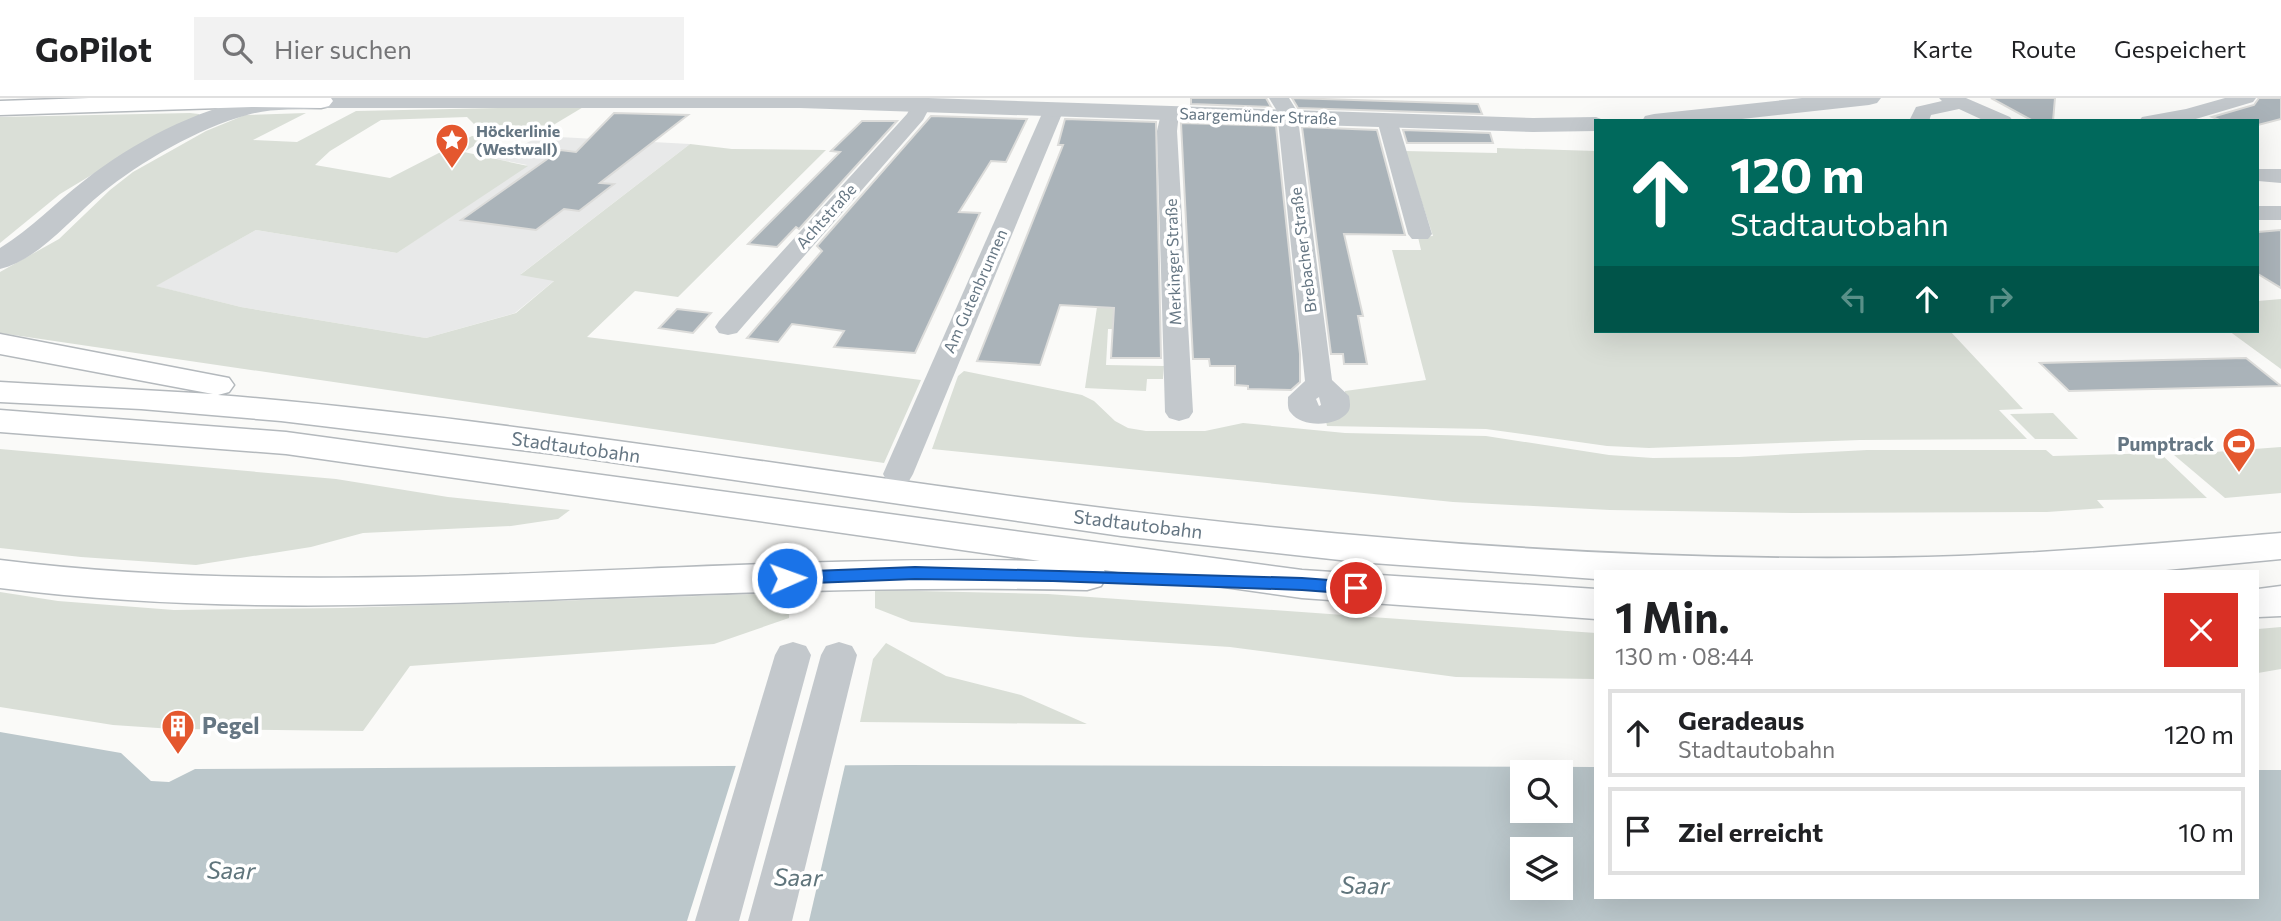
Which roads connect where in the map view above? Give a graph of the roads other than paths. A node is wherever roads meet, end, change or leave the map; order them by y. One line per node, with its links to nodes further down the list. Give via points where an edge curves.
1 (1869, 98): 15 (street)
2 (2246, 98): 12 (street, via 2182,116)
3 (641, 99): 4 (street, Saargemünder Straße); 5 (street, Saargemünder Straße)
4 (327, 100): 8 (main road); 14 (street, Saargemünder Straße, via 257,106)
5 (814, 100): 7 (street, Saargemünder Straße)
6 (1955, 101): 16 (street, via 1923,111); 17 (street)
7 (934, 102): 11 (street, Saargemünder Straße); 24 (street, Achtstraße, via 916,116)
8 (188, 103): 10 (main road); 14 (street, via 216,108)
9 (1283, 107): 13 (street, Saargemünder Straße); 18 (street, Saargemünder Straße); 26 (street, Brebacher Straße)
10 (0, 108)
11 (1054, 109): 13 (street, Saargemünder Straße); 31 (street, Am Gutenbrunnen)
12 (2147, 111)
13 (1169, 113): 28 (street, Merkinger Straße)
14 (224, 115): 23 (street, Saargemünder Straße, via 107,176 34,239)
15 (1673, 119)
16 (1920, 119)
17 (1998, 119)
18 (1387, 120): 19 (street, Saargemünder Straße); 22 (street)
19 (1594, 124)
20 (2259, 175): 21 (street)
21 (2281, 176)
22 (1420, 234)
23 (0, 260)
24 (728, 327)
25 (0, 344): 30 (main road)
26 (1319, 383)
27 (0, 392): 30 (main road, Stadtautobahn, via 120,397)
28 (1180, 412)
29 (0, 421): 32 (main road, Stadtautobahn, via 286,443)
30 (407, 424): 32 (main road, Stadtautobahn)
31 (898, 474)
32 (802, 498): 33 (main road, Stadtautobahn)
33 (946, 518): 34 (main road, Stadtautobahn, via 1126,524 1397,551 1731,570 2071,565); 36 (main road, Stadtautobahn)
34 (2281, 546)
35 (0, 574): 36 (main road, via 166,591 346,593 915,573)
36 (1302, 584): 39 (main road, Stadtautobahn)
37 (2281, 601): 38 (main road)
38 (2259, 603)
39 (1594, 604)
40 (793, 655): 42 (street)
41 (839, 655): 43 (street)
42 (717, 921)
43 (770, 921)

